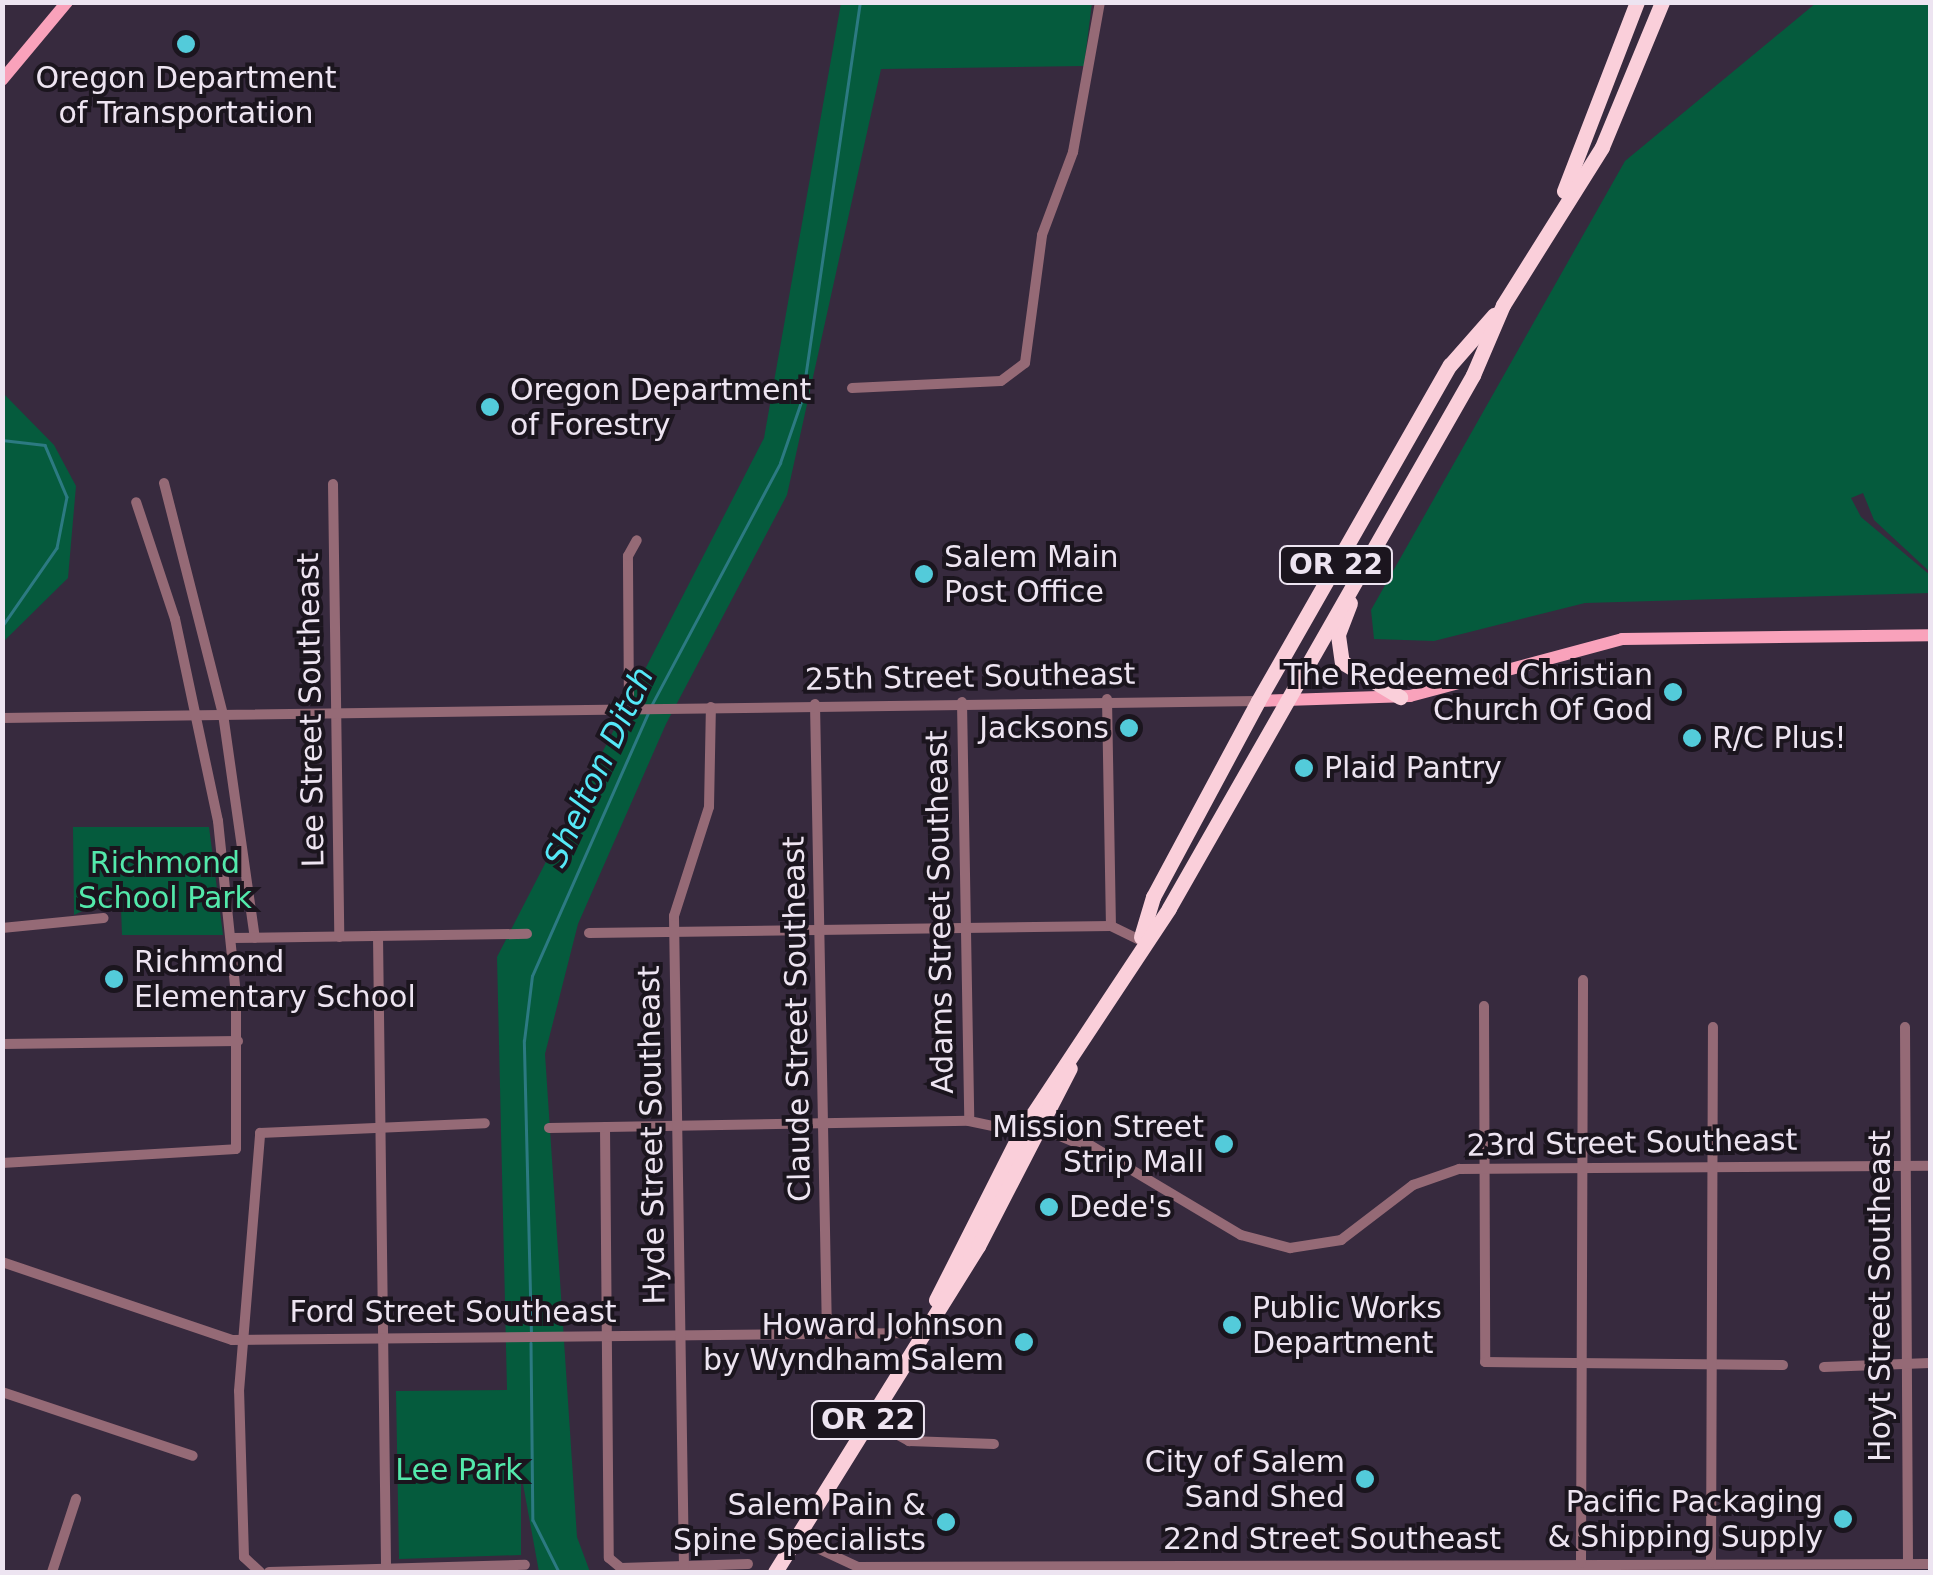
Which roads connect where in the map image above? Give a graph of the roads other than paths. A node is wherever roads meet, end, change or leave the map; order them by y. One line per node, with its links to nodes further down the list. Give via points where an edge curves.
1 (67, 2): 5 (main road)
2 (1100, 2): 8 (street, via 1073,152 1042,235 1025,362 1001,380)
3 (1637, 2): 6 (highway, OR 22)
4 (1662, 2): 6 (highway, OR 22, via 1602,147)
5 (2, 80)
6 (1556, 214): 7 (highway, OR 22)
7 (1503, 305): 13 (highway, OR 22); 18 (highway, OR 22, via 1450,365)
8 (852, 388)
9 (164, 483): 24 (street)
10 (333, 484): 23 (street, Lee Street Southeast)
11 (136, 502): 25 (street)
12 (637, 540): 22 (street, via 628,556)
13 (1366, 562): 15 (highway, via 1337,649 1356,676); 17 (highway, OR 22)
14 (1930, 635): 15 (main road, 25th Street Southeast, via 1610,641)
15 (1400, 697): 17 (main road, 25th Street Southeast)
16 (1107, 699): 18 (street, 25th Street Southeast); 19 (street, 25th Street Southeast); 28 (street)
17 (1286, 700): 18 (main road, 25th Street Southeast); 39 (highway, OR 22, via 1169,908)
18 (1258, 701): 39 (highway, OR 22, via 1153,897)
19 (962, 702): 20 (street, 25th Street Southeast); 30 (street, Adams Street Southeast)
20 (815, 704): 21 (street, 25th Street Southeast); 31 (street, Claude Street Southeast)
21 (711, 707): 22 (street, 25th Street Southeast); 33 (street, Hyde Street Southeast, via 709,807 677,888)
22 (629, 709): 23 (street, 25th Street Southeast)
23 (336, 713): 24 (street, 25th Street Southeast); 36 (street, Lee Street Southeast)
24 (224, 714): 25 (street, 25th Street Southeast); 38 (street)
25 (199, 715): 26 (street, 25th Street Southeast); 37 (street)
26 (2, 718)
27 (104, 918): 29 (street)
28 (1111, 926): 30 (street); 39 (street)
29 (2, 928)
30 (966, 929): 31 (street); 47 (street, Adams Street Southeast)
31 (820, 931): 33 (street); 49 (street, Claude Street Southeast)
32 (589, 933): 33 (street)
33 (674, 933): 51 (street, Hyde Street Southeast)
34 (527, 934): 35 (street)
35 (378, 936): 36 (street); 53 (street)
36 (340, 937): 38 (street)
37 (232, 938): 38 (street); 44 (street)
38 (254, 938)
39 (1140, 940): 46 (highway, OR 22)
40 (1583, 980): 61 (street)
41 (1484, 1006): 60 (street)
42 (1713, 1027): 59 (street)
43 (1905, 1027): 57 (street, Hoyt Street Southeast)
44 (238, 1041): 45 (street); 56 (street, via 233,1154)
45 (2, 1044)
46 (1074, 1056): 50 (highway, OR 22); 55 (highway, OR 22)
47 (969, 1121): 49 (street); 55 (street)
48 (485, 1124): 53 (street)
49 (824, 1124): 51 (street); 65 (street, Claude Street Southeast)
50 (1046, 1125): 60 (street, 23rd Street Southeast, via 1240,1235 1290,1248 1359,1231 1428,1177); 62 (highway, OR 22)
51 (677, 1126): 52 (street); 67 (street, Hyde Street Southeast)
52 (605, 1127): 54 (street); 68 (street)
53 (381, 1128): 69 (street); 70 (street, via 262,1130)
54 (549, 1128)
55 (1021, 1132): 62 (highway); 64 (highway, OR 22)
56 (2, 1163)
57 (1903, 1166): 58 (street, 23rd Street Southeast); 59 (street, 23rd Street Southeast); 72 (street, Hoyt Street Southeast)
58 (1930, 1166)
59 (1712, 1167): 61 (street, 23rd Street Southeast); 73 (street)
60 (1483, 1168): 61 (street, 23rd Street Southeast); 75 (street, via 1485,1362)
61 (1583, 1168): 75 (street)
62 (1013, 1182): 64 (highway, OR 22)
63 (2, 1262): 70 (street, Ford Street Southeast)
64 (936, 1300): 66 (highway, OR 22)
65 (828, 1332): 66 (street, Ford Street Southeast); 67 (street, Ford Street Southeast)
66 (916, 1333): 78 (highway, OR 22)
67 (681, 1335): 68 (street, Ford Street Southeast); 90 (street, Hyde Street Southeast)
68 (606, 1336): 69 (street, Ford Street Southeast); 90 (street, via 612,1564)
69 (383, 1337): 70 (street, Ford Street Southeast); 89 (street)
70 (242, 1339): 93 (street)
71 (1930, 1363): 72 (street)
72 (1905, 1364): 76 (street); 86 (street, Hoyt Street Southeast)
73 (1712, 1365): 74 (street); 75 (street); 84 (street)
74 (1783, 1365)
75 (1581, 1366): 83 (street)
76 (1824, 1367)
77 (2, 1392): 80 (street)
78 (869, 1419): 79 (street, via 910,1440); 82 (highway, OR 22)
79 (994, 1444)
80 (193, 1456)
81 (76, 1499): 95 (street)
82 (800, 1540): 91 (street, 22nd Street Southeast, via 858,1568); 97 (highway, OR 22); 98 (highway, OR 22)
83 (1581, 1563): 84 (street, 22nd Street Southeast); 91 (street, 22nd Street Southeast)
84 (1711, 1563): 86 (street, 22nd Street Southeast)
85 (748, 1564): 90 (street)
86 (1908, 1564): 87 (street, 22nd Street Southeast)
87 (1930, 1564)
88 (525, 1565): 92 (street)
89 (386, 1568): 92 (street); 94 (street)
90 (684, 1568)
91 (1472, 1568)
92 (464, 1570)
93 (255, 1571)
94 (342, 1571): 96 (street)
95 (52, 1572)
96 (269, 1572)
97 (775, 1572)
98 (788, 1572)

